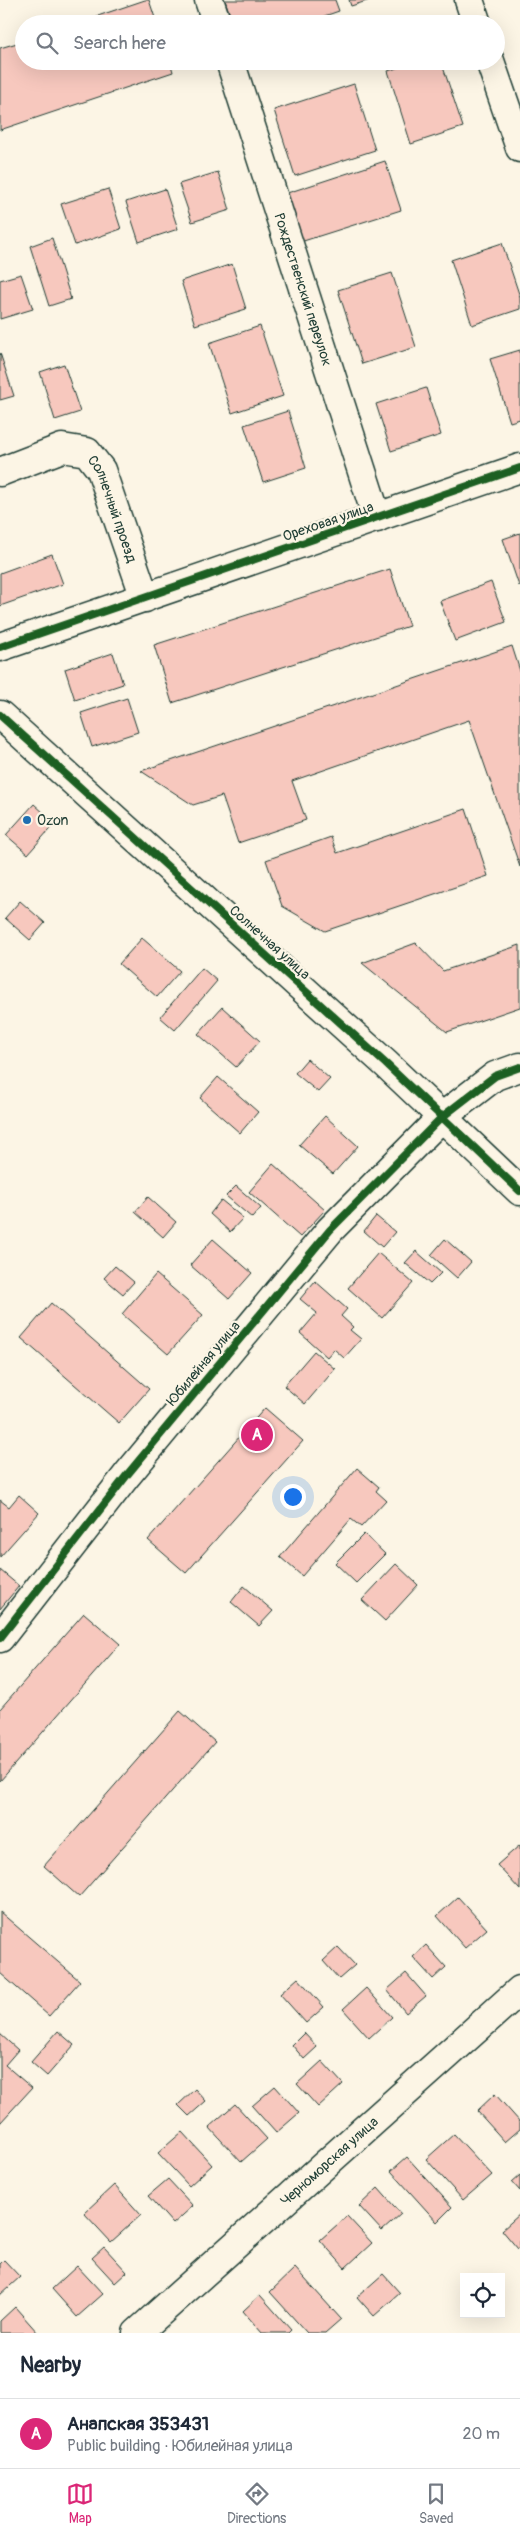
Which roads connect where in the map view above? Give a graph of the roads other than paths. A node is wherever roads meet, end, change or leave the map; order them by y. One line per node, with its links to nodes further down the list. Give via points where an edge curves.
1 (209, 0): 3 (street)
2 (469, 0): 4 (street)
3 (214, 15)
4 (474, 15)
5 (233, 70): 10 (street, Рождественский переулок)
6 (493, 70): 7 (street)
7 (520, 148)
8 (520, 468): 10 (street, Ореховая улица)
9 (0, 472): 11 (street, Солнечный проезд, via 62,448 87,452 101,470)
10 (377, 518): 11 (street, Ореховая улица)
11 (145, 598): 12 (street, Ореховая улица)
12 (0, 647)
13 (0, 715): 15 (street, Солнечная улица)
14 (520, 1067): 15 (street, Юбилейная улица, via 495,1076)
15 (442, 1117): 16 (street, Солнечная улица); 17 (street, Юбилейная улица, via 330,1230 127,1475)
16 (520, 1192)
17 (0, 1638)
18 (520, 1990): 19 (street, Черноморская улица)
19 (137, 2333)

